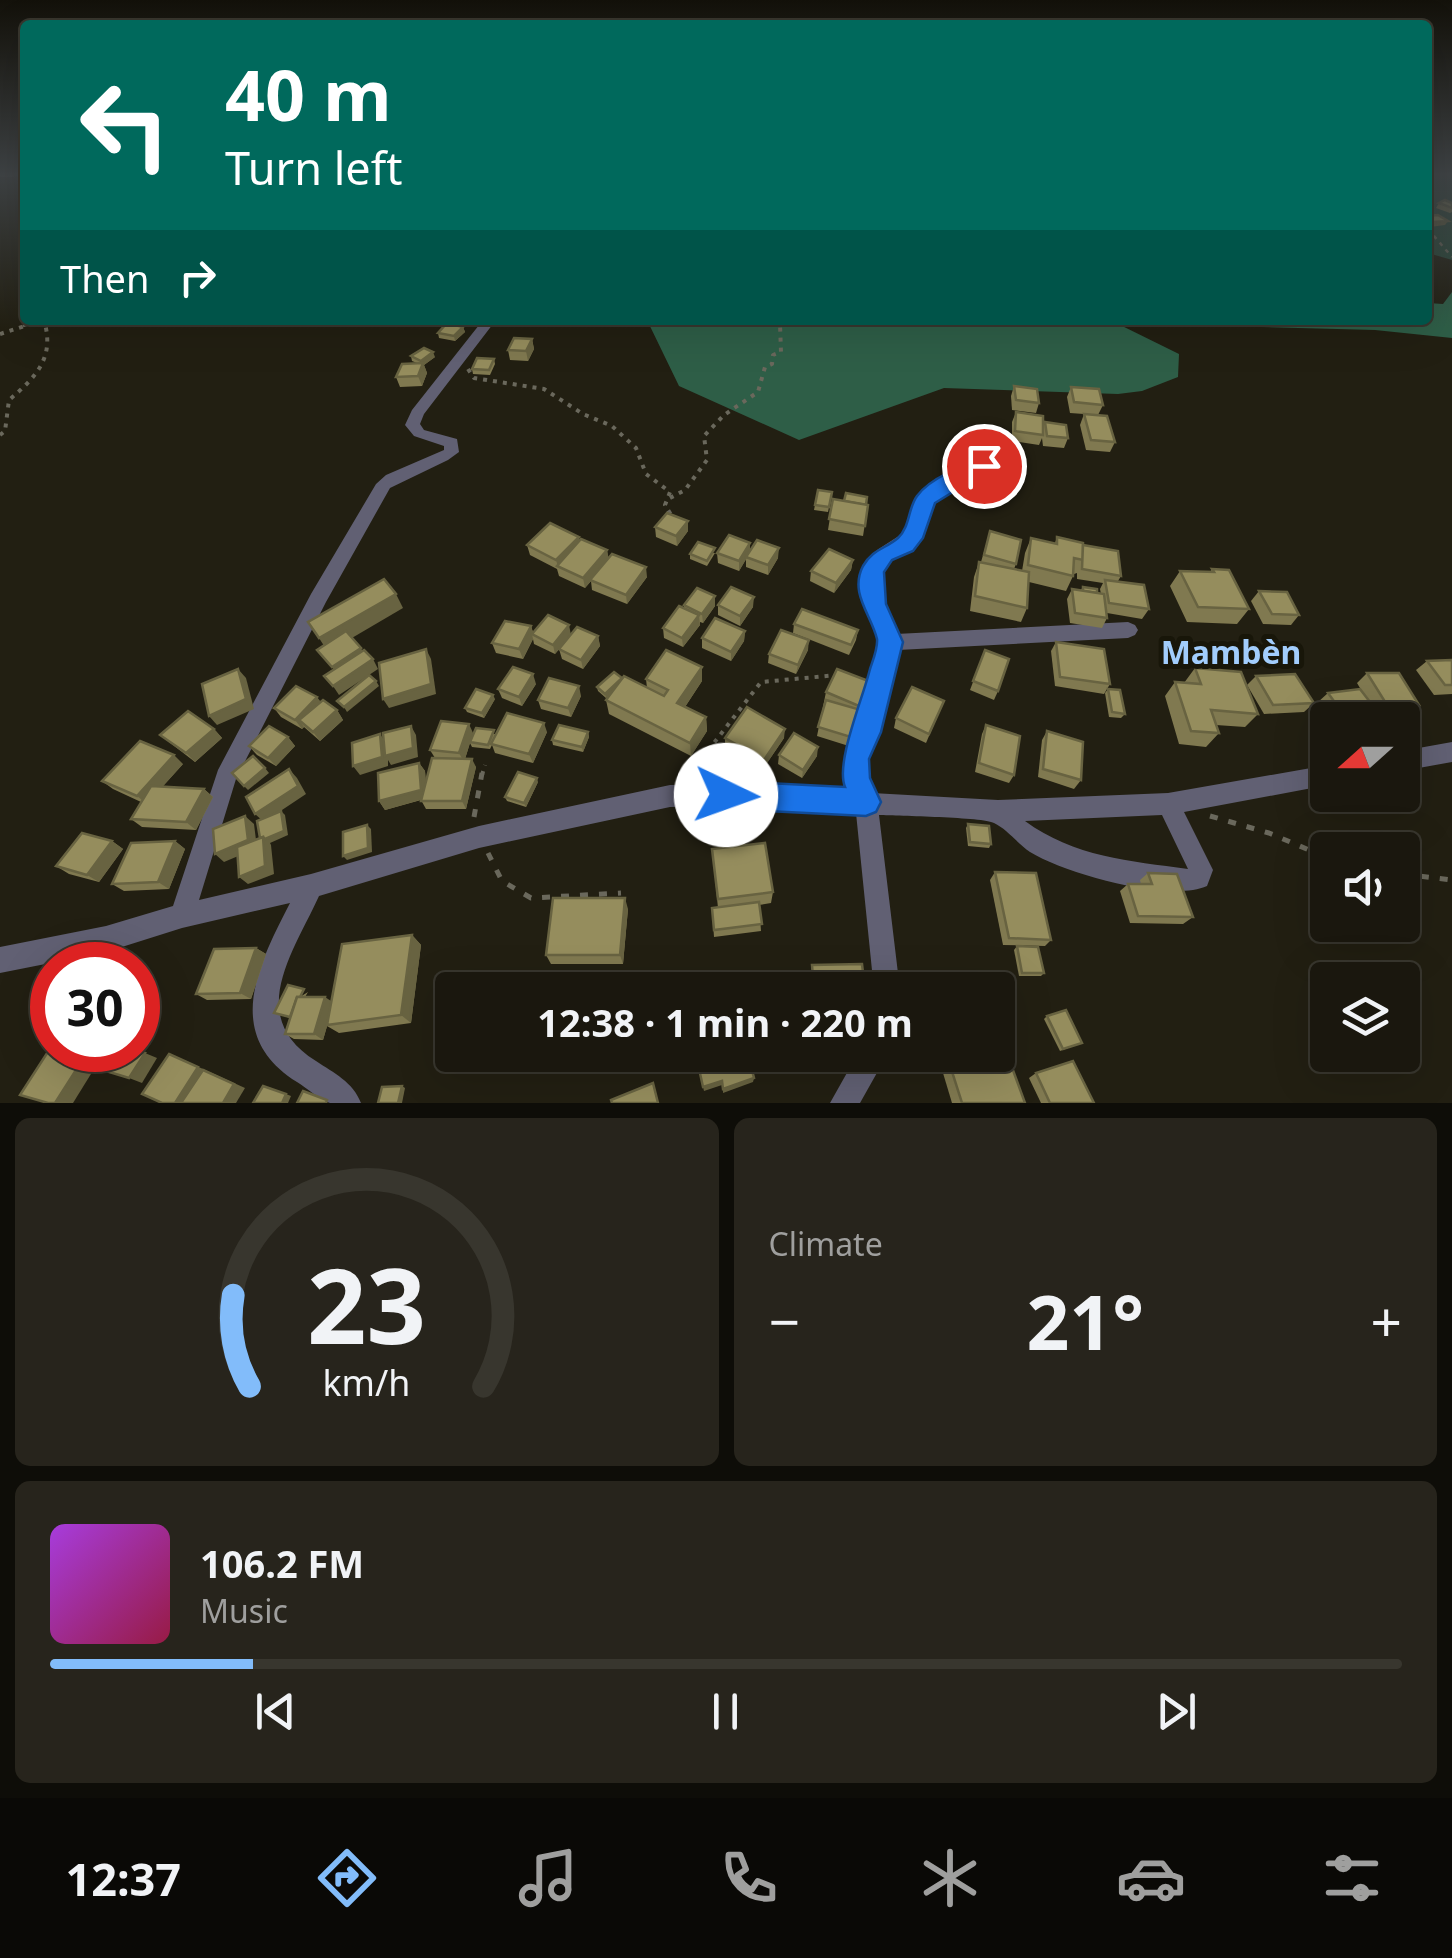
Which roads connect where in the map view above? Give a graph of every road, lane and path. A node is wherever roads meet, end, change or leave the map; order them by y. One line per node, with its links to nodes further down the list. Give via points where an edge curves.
1 (1432, 234): 2 (path)
2 (1452, 257)
3 (27, 325): 7 (path)
4 (43, 325): 9 (path, via 50,356 42,372 9,400)
5 (486, 325): 8 (street)
6 (780, 325): 11 (path, via 781,352 764,367 758,392 704,436 707,460 686,490)
7 (0, 334)
8 (454, 368): 11 (path, via 464,366 482,380 544,389 612,426); 30 (street, via 412,425 452,443 451,452 384,484 226,777)
9 (0, 435)
10 (984, 466): 14 (street, via 926,499 915,532 872,571 874,604)
11 (670, 498): 12 (path)
12 (673, 518)
13 (1128, 630): 14 (street)
14 (890, 642): 21 (street, via 855,759)
15 (845, 676): 20 (path, via 761,682)
16 (1452, 752): 17 (street)
17 (1420, 758)
18 (485, 765): 24 (path, via 476,789)
19 (1310, 779): 23 (street)
20 (670, 796): 21 (street); 24 (street)
21 (866, 802): 22 (street); 32 (street)
22 (998, 811): 23 (street); 23 (street, via 1024,838 1066,858 1104,869 1199,878)
23 (1172, 811): 25 (path, via 1222,818)
24 (479, 837): 28 (street); 29 (path, via 502,881 531,898)
25 (1310, 850)
26 (1420, 876): 27 (path)
27 (1452, 880)
28 (312, 886): 30 (street); 34 (street, via 270,975 264,1022 281,1052)
29 (621, 893)
30 (182, 916): 31 (street)
31 (0, 960)
32 (886, 972)
33 (863, 1072): 35 (street)
34 (347, 1103)
35 (844, 1103)

